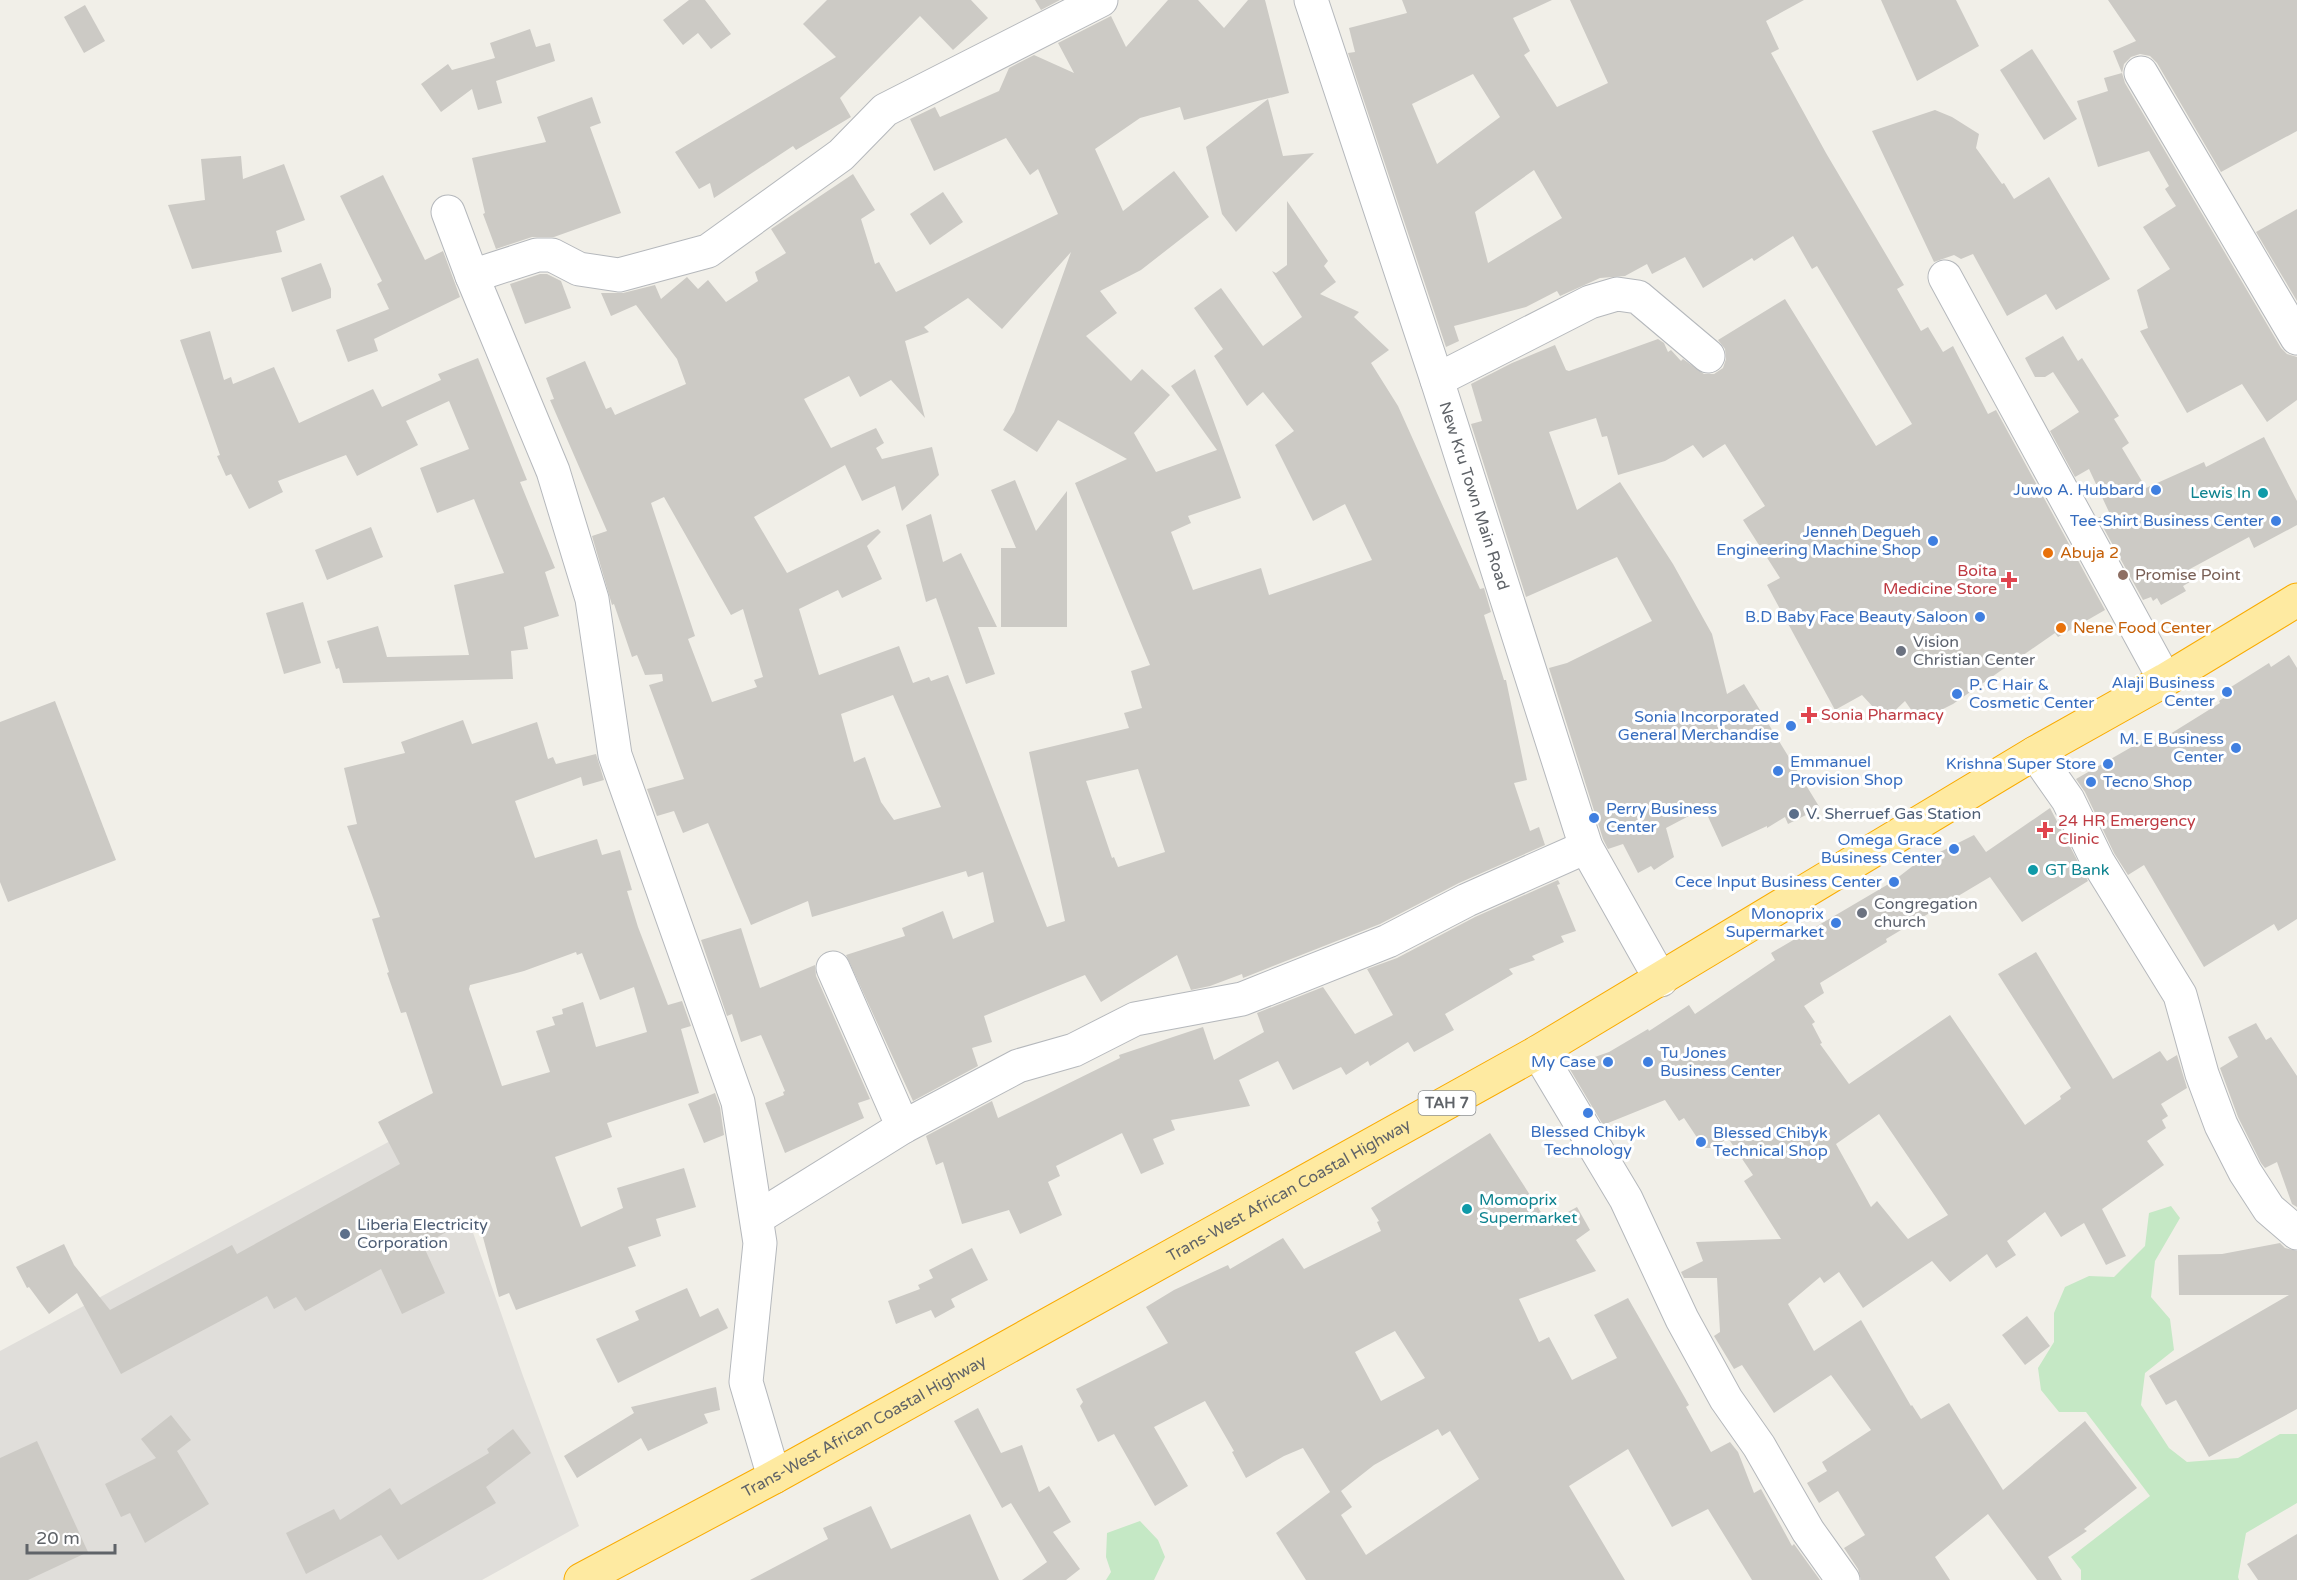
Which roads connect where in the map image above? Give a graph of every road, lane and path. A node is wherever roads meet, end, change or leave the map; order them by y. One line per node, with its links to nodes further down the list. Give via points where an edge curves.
1 (1101, 0): 5 (street, via 885,110 841,155 708,251 619,275 579,269 552,255 537,255)
2 (1311, 0): 9 (street, New Kru Town Main Road)
3 (2141, 74): 7 (street)
4 (448, 212): 5 (street)
5 (472, 276): 18 (street, via 560,492 592,599 615,755 738,1102)
6 (1945, 277): 11 (street)
7 (2297, 338)
8 (1708, 356): 9 (street, via 1638,297 1617,294 1590,302)
9 (1437, 380): 13 (street, New Kru Town Main Road)
10 (2297, 600): 11 (highway, Trans-West African Coastal Highway / TAH 7)
11 (2165, 680): 12 (highway, Trans-West African Coastal Highway / TAH 7)
12 (2035, 753): 15 (highway, Trans-West African Coastal Highway / TAH 7); 19 (street, via 2068,801 2098,862 2180,995 2202,1074 2221,1125 2245,1172 2269,1209)
13 (1586, 847): 15 (street, New Kru Town Main Road); 17 (street, via 1467,900 1388,941 1242,999 1135,1020 1074,1050 1018,1066)
14 (833, 968): 17 (street)
15 (1661, 980): 16 (highway, Trans-West African Coastal Highway / TAH 7)
16 (1538, 1052): 20 (highway, Trans-West African Coastal Highway / TAH 7); 22 (street, via 1626,1199 1682,1319 1726,1399)
17 (903, 1127): 18 (street)
18 (757, 1218): 20 (street, via 760,1243 746,1382)
19 (2297, 1233)
20 (774, 1476): 21 (highway, Trans-West African Coastal Highway / TAH 7)
21 (581, 1580)
22 (1843, 1580)

